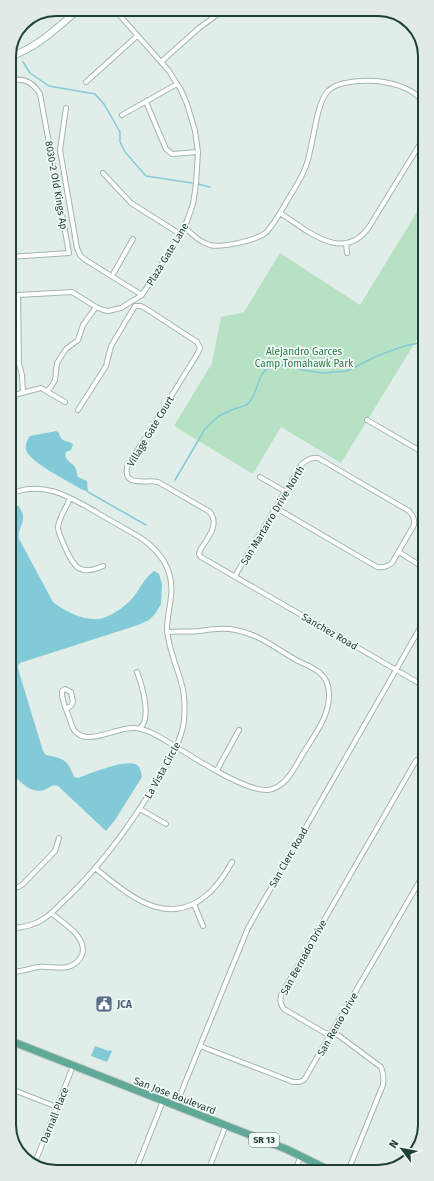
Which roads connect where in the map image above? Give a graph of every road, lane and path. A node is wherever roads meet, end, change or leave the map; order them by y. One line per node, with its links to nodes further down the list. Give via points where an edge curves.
1 (71, 16): 5 (street, via 47,37)
2 (120, 16): 4 (street, Plaza Gate Lane)
3 (215, 16): 6 (street)
4 (137, 36): 6 (street, Plaza Gate Lane); 8 (street)
5 (16, 54)
6 (161, 62): 9 (street, Plaza Gate Lane)
7 (16, 79): 23 (street, 8030-2 Old Kings Ap, via 32,84 40,94 69,253)
8 (86, 82)
9 (177, 84): 11 (street); 15 (street, Plaza Gate Lane, via 192,117)
10 (418, 95): 17 (street, via 382,82 338,84 328,90 322,98 306,166)
11 (146, 102): 13 (street); 15 (street, via 169,152)
12 (66, 108): 24 (street, via 60,150 77,248 80,256)
13 (122, 115)
14 (418, 149): 21 (street, via 366,231 355,240)
15 (198, 152): 18 (street, Plaza Gate Lane, via 193,204)
16 (103, 173): 19 (street, via 131,203)
17 (280, 213): 18 (street, via 261,236 217,246 196,237); 21 (street, via 326,242)
18 (184, 226): 19 (street, Plaza Gate Lane)
19 (180, 234): 25 (street, Plaza Gate Lane)
20 (134, 239): 24 (street)
21 (346, 243): 22 (street)
22 (347, 253)
23 (16, 257)
24 (112, 276): 25 (street)
25 (142, 295): 26 (street, Plaza Gate Lane, via 117,309 103,310)
26 (96, 307): 27 (street, via 83,325 78,340 66,349 57,363 55,380); 28 (street, Plaza Gate Lane, via 72,292 18,295)
27 (47, 391): 28 (street, via 41,388); 30 (street)
28 (22, 393): 29 (street)
29 (16, 394)
30 (65, 402)
31 (78, 410): 42 (street, Village Gate Court, via 106,366 111,346 135,306 148,310 197,342 200,348 198,353 127,467 126,473 135,482 158,482 210,512 213,528 199,554)
32 (367, 420): 33 (street)
33 (418, 450)
34 (260, 477): 36 (street)
35 (16, 492): 37 (street, La Vista Circle, via 54,491)
36 (286, 492): 38 (street, San Martarro Drive North); 39 (street, San Martarro Drive North, via 305,461 318,458 409,511 413,516 414,526)
37 (70, 498): 41 (street, via 58,528 68,555 76,567 88,572); 43 (street, La Vista Circle, via 141,538 163,558 170,574 171,588)
38 (276, 508): 39 (street, via 377,567 387,567); 42 (street, San Martarro Drive North)
39 (399, 552): 40 (street)
40 (418, 564)
41 (103, 566)
42 (235, 576): 45 (street, Sanchez Road)
43 (167, 632): 51 (street, La Vista Circle, via 184,694 184,719); 53 (street, via 220,629 244,632 259,637 317,670 327,682 328,706 320,726 286,781 270,790 254,788)
44 (418, 632): 45 (street, San Clerc Road)
45 (396, 670): 47 (street, Sanchez Road); 68 (street, San Clerc Road, via 248,928)
46 (137, 672): 49 (street, via 145,701 144,720)
47 (418, 683)
48 (66, 709): 49 (street, via 74,731 83,736 92,737 126,728)
49 (140, 728): 51 (street)
50 (240, 730): 53 (street)
51 (177, 747): 53 (street); 54 (street, La Vista Circle)
52 (418, 760): 66 (street, San Bernado Drive, via 281,995 281,1005 284,1009)
53 (217, 770)
54 (140, 809): 55 (street); 58 (street, La Vista Circle, via 122,837)
55 (166, 824)
56 (60, 838): 60 (street, via 55,851 23,884)
57 (232, 862): 61 (street, via 218,885)
58 (95, 868): 61 (street, via 152,906 172,909); 62 (street, La Vista Circle)
59 (418, 884): 66 (street, San Remo Drive)
60 (16, 886)
61 (194, 904): 63 (street)
62 (51, 913): 64 (street, La Vista Circle, via 30,925); 65 (street, via 79,937 83,951 81,958 70,967 36,968)
63 (203, 926)
64 (16, 927)
65 (16, 972)
66 (331, 1034): 68 (street, San Remo Drive, via 307,1076 299,1082 293,1082); 81 (street, San Bernado Drive, via 338,1035 380,1067 384,1078)
67 (16, 1043): 69 (main road, San Jose Boulevard / SR 13)
68 (200, 1046): 72 (street, San Clerc Road)
69 (73, 1066): 71 (main road, San Jose Boulevard / SR 13); 73 (street, Darnall Place)
70 (16, 1091): 73 (street)
71 (163, 1100): 72 (main road, San Jose Boulevard / SR 13); 77 (street)
72 (176, 1106): 74 (main road, San Jose Boulevard / SR 13)
73 (57, 1107): 76 (street, Darnall Place)
74 (226, 1125): 75 (main road, San Jose Boulevard / SR 13); 78 (street)
75 (301, 1155): 79 (street); 80 (main road, San Jose Boulevard / SR 13)
76 (36, 1160)
77 (138, 1165)
78 (210, 1165)
79 (297, 1165)
80 (320, 1165)
81 (350, 1165)

